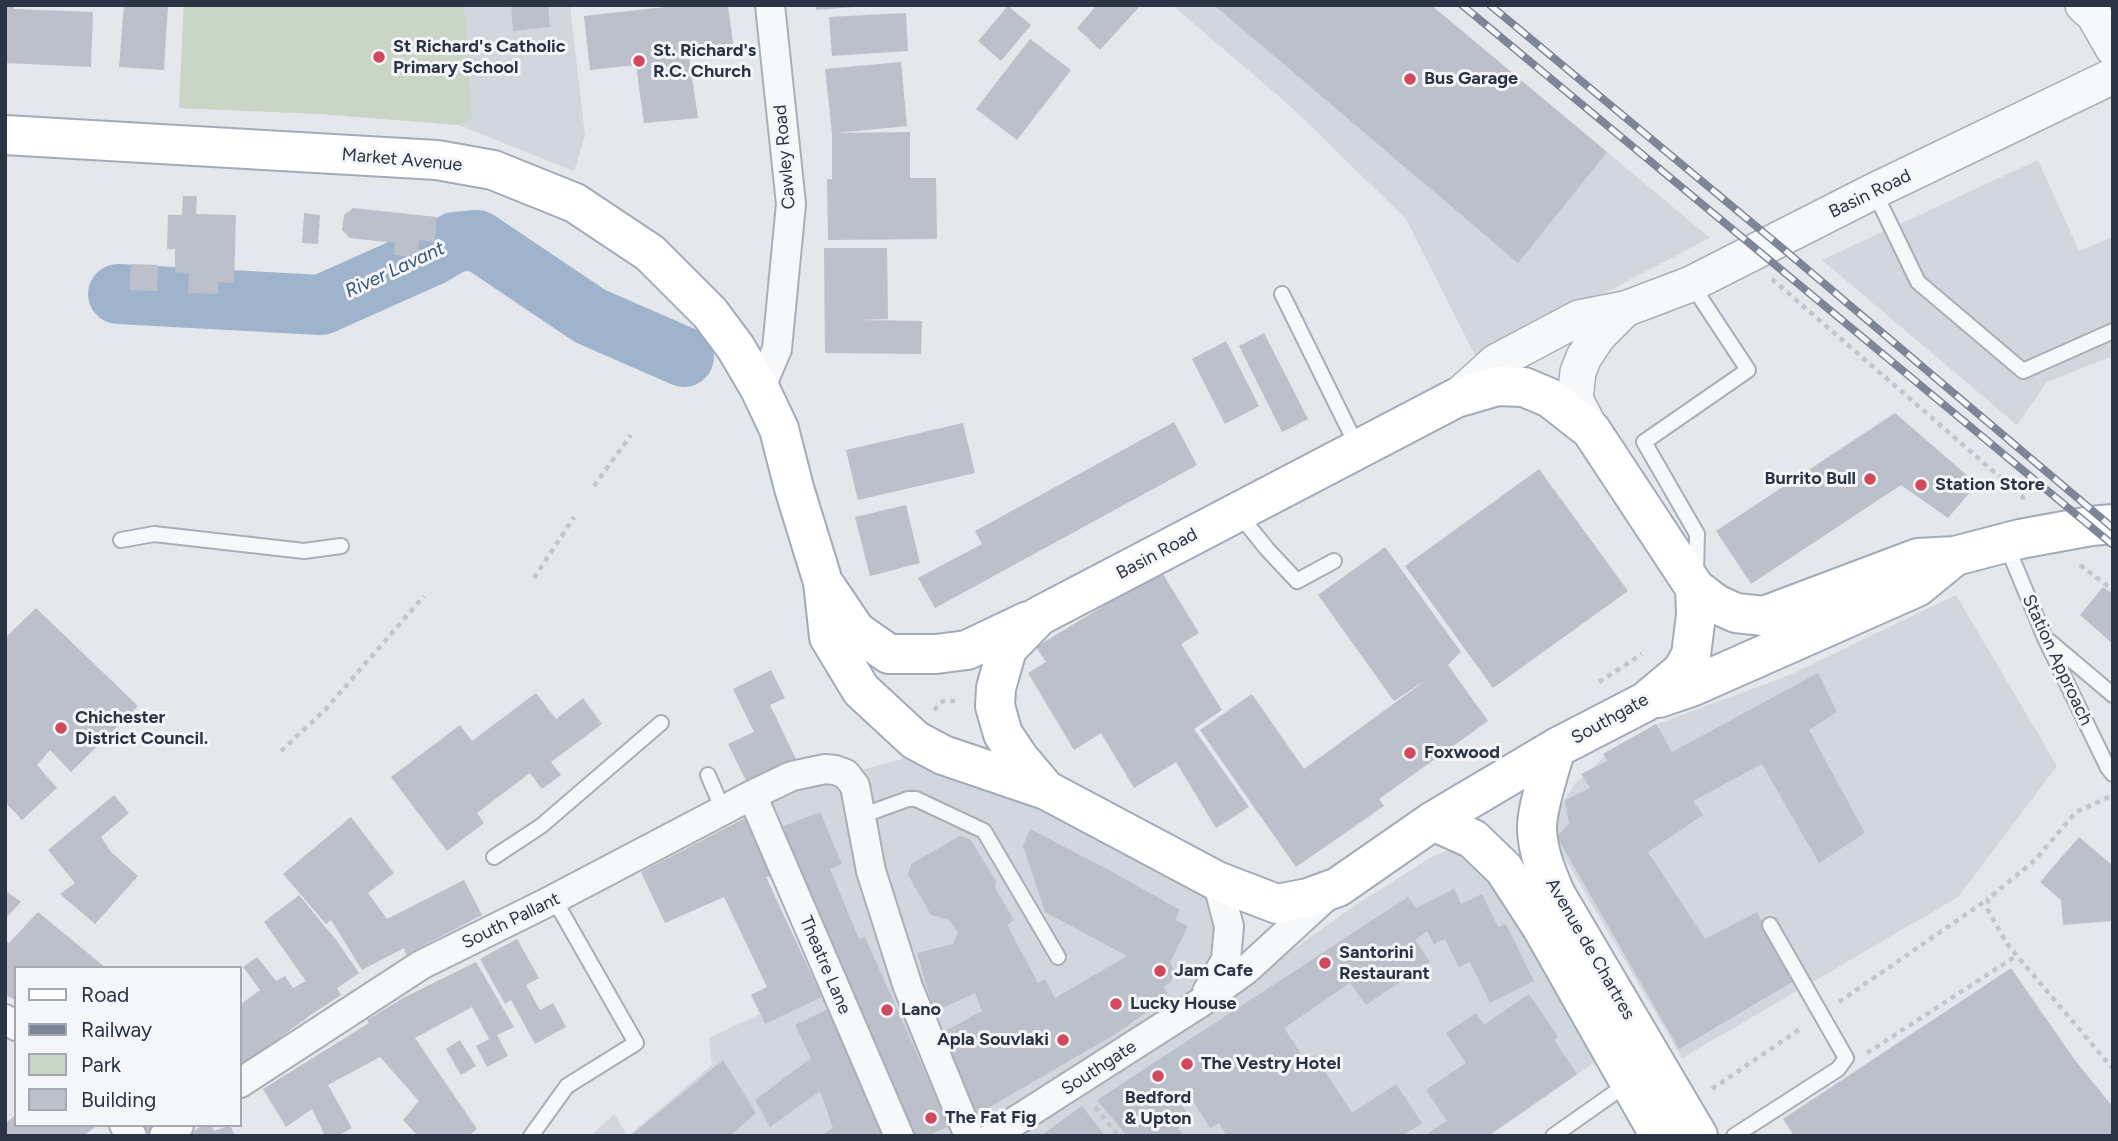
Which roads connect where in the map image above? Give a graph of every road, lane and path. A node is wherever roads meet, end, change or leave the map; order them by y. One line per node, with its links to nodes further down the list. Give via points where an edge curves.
1 (770, 5): 12 (street, Cawley Road, via 791,204 777,349)
2 (2083, 5): 3 (street)
3 (2113, 48)
4 (2113, 76): 6 (street, Basin Road)
5 (5, 135): 12 (main road, Market Avenue, via 437,160 493,170 575,204 650,253 710,313)
6 (1874, 191): 7 (street, Basin Road); 11 (lane, via 1918,282 2023,371)
7 (1745, 256): 8 (street, Basin Road); 22 (path, via 2023,497)
8 (1691, 284): 10 (street, Basin Road); 29 (lane, via 1748,369 1644,442 1698,534)
9 (1282, 294): 16 (lane)
10 (1625, 309): 13 (street, via 1579,318 1496,362); 14 (street, via 1598,336 1578,372 1575,399)
11 (2113, 331)
12 (760, 388): 28 (main road, Market Avenue, via 779,429)
13 (1457, 398): 14 (main road, via 1497,386 1524,387 1550,398); 16 (main road, Basin Road)
14 (1591, 430): 29 (main road)
15 (631, 435): 17 (path)
16 (1359, 449): 18 (main road, Basin Road)
17 (594, 486)
18 (1238, 512): 25 (lane, via 1297,581); 32 (main road, Basin Road)
19 (574, 517): 27 (path)
20 (2113, 524): 22 (main road)
21 (121, 540): 23 (lane, via 153,534 304,551)
22 (2017, 540): 24 (main road); 33 (lane, Station Approach)
23 (341, 546)
24 (1955, 556): 29 (main road, via 1918,558 1765,616 1736,613); 35 (main road, via 1917,587 1691,687)
25 (1334, 561)
26 (2096, 577): 30 (path)
27 (534, 578)
28 (823, 582): 32 (main road, via 856,631 889,654 967,650); 41 (main road, via 829,637 870,699 915,740 943,755)
29 (1695, 588): 35 (main road, Southgate, via 1690,655 1682,671)
30 (2113, 590)
31 (424, 596): 38 (path, via 326,710)
32 (1039, 616): 41 (main road, Basin Road, via 1007,649 995,706 1003,734)
33 (2045, 638): 34 (lane); 39 (lane, Station Approach)
34 (2113, 695)
35 (1646, 702): 37 (main road, Southgate)
36 (661, 723): 47 (lane, via 541,826)
37 (1556, 748): 46 (main road, Southgate); 66 (main road, Avenue de Chartres, via 1536,828 1544,866 1556,895)
38 (281, 751)
39 (2111, 769)
40 (708, 775): 44 (lane)
41 (1046, 790): 48 (main road, Southgate)
42 (752, 795): 44 (street, South Pallant); 45 (street, South Pallant, via 792,776 835,770 846,774 855,786); 62 (street, Theatre Lane)
43 (2113, 796): 52 (path, via 2077,812 2035,860 1988,900 1988,910)
44 (723, 810): 50 (street, South Pallant)
45 (861, 816): 53 (lane, via 916,799 984,831); 60 (street, via 871,871 908,987)
46 (1433, 821): 49 (main road, Southgate); 59 (main road, Avenue de Chartres, via 1473,839 1504,869)
47 (494, 856)
48 (1217, 881): 49 (main road, Southgate, via 1277,904); 54 (street, Southgate, via 1229,926 1226,960)
49 (1338, 887): 54 (street, Southgate, via 1258,960)
50 (554, 899): 57 (street, South Pallant, via 421,965); 61 (lane, via 636,1043 567,1086)
51 (1770, 925): 55 (lane)
52 (2016, 956): 55 (path, via 1866,1054); 56 (path)
53 (1058, 957)
54 (1203, 1001): 58 (street, Southgate)
55 (1846, 1058): 67 (lane, via 1838,1069)
56 (2113, 1069)
57 (242, 1082)
58 (1076, 1083): 60 (street, Southgate); 63 (path)
59 (1629, 1084): 64 (lane); 65 (main road, Avenue de Chartres)
60 (986, 1135)
61 (531, 1136)
62 (899, 1136)
63 (1119, 1136)
64 (1553, 1136)
65 (1660, 1136)
66 (1698, 1136)
67 (1734, 1136)

